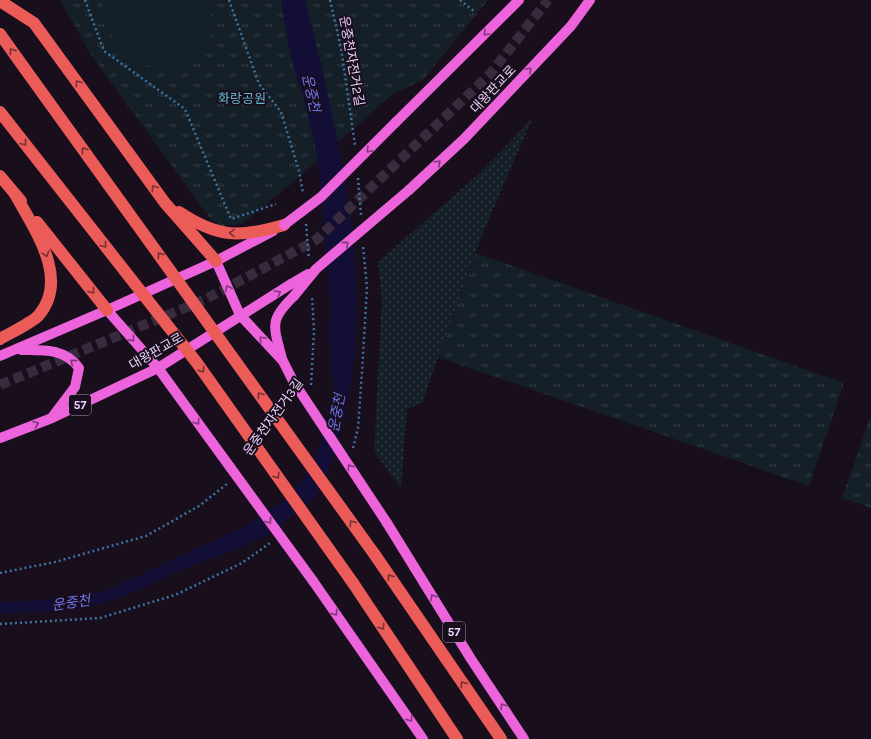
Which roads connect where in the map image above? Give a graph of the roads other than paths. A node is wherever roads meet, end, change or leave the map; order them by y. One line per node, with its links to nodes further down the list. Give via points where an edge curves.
1 (519, 0): 9 (main road, one-way to 9, bridge, via 321,197)
2 (590, 0): 11 (main road, 대왕판교로, one-way to 2, bridge, via 409,190 464,139 571,26)
3 (0, 1): 8 (highway, one-way to 3, via 34,23)
4 (0, 34): 23 (highway, one-way to 4, bridge, via 374,555)
5 (0, 112): 22 (highway, one-way to 22, bridge, via 197,363 353,583)
6 (0, 176): 7 (highway)
7 (16, 194): 12 (highway, one-way to 12); 14 (highway, one-way to 14, via 44,247 51,271 51,296 39,316)
8 (165, 203): 9 (highway, one-way to 8, via 255,233 229,234 194,222); 10 (highway)
9 (284, 225): 10 (main road)
10 (216, 261): 12 (main road); 13 (main road, 57, one-way to 10)
11 (313, 265): 13 (main road, 대왕판교로, one-way to 11, bridge, via 291,284); 17 (main road, bridge, via 294,296 279,311 274,328)
12 (107, 310): 15 (main road); 18 (main road, one-way to 18)
13 (240, 315): 17 (main road, 57, one-way to 13); 18 (main road, 대왕판교로)
14 (0, 339)
15 (15, 350): 16 (main road); 19 (main road, one-way to 15, via 75,387 79,368 73,360 50,350)
16 (0, 356)
17 (283, 361): 24 (main road, 57, one-way to 17, bridge, via 293,381)
18 (158, 368): 19 (main road, 대왕판교로 / 57); 21 (main road, one-way to 21, bridge, via 313,581)
19 (52, 418): 20 (main road, 대왕판교로 / 57, one-way to 19)
20 (0, 438)
21 (423, 739)
22 (457, 739)
23 (501, 739)
24 (524, 739)

